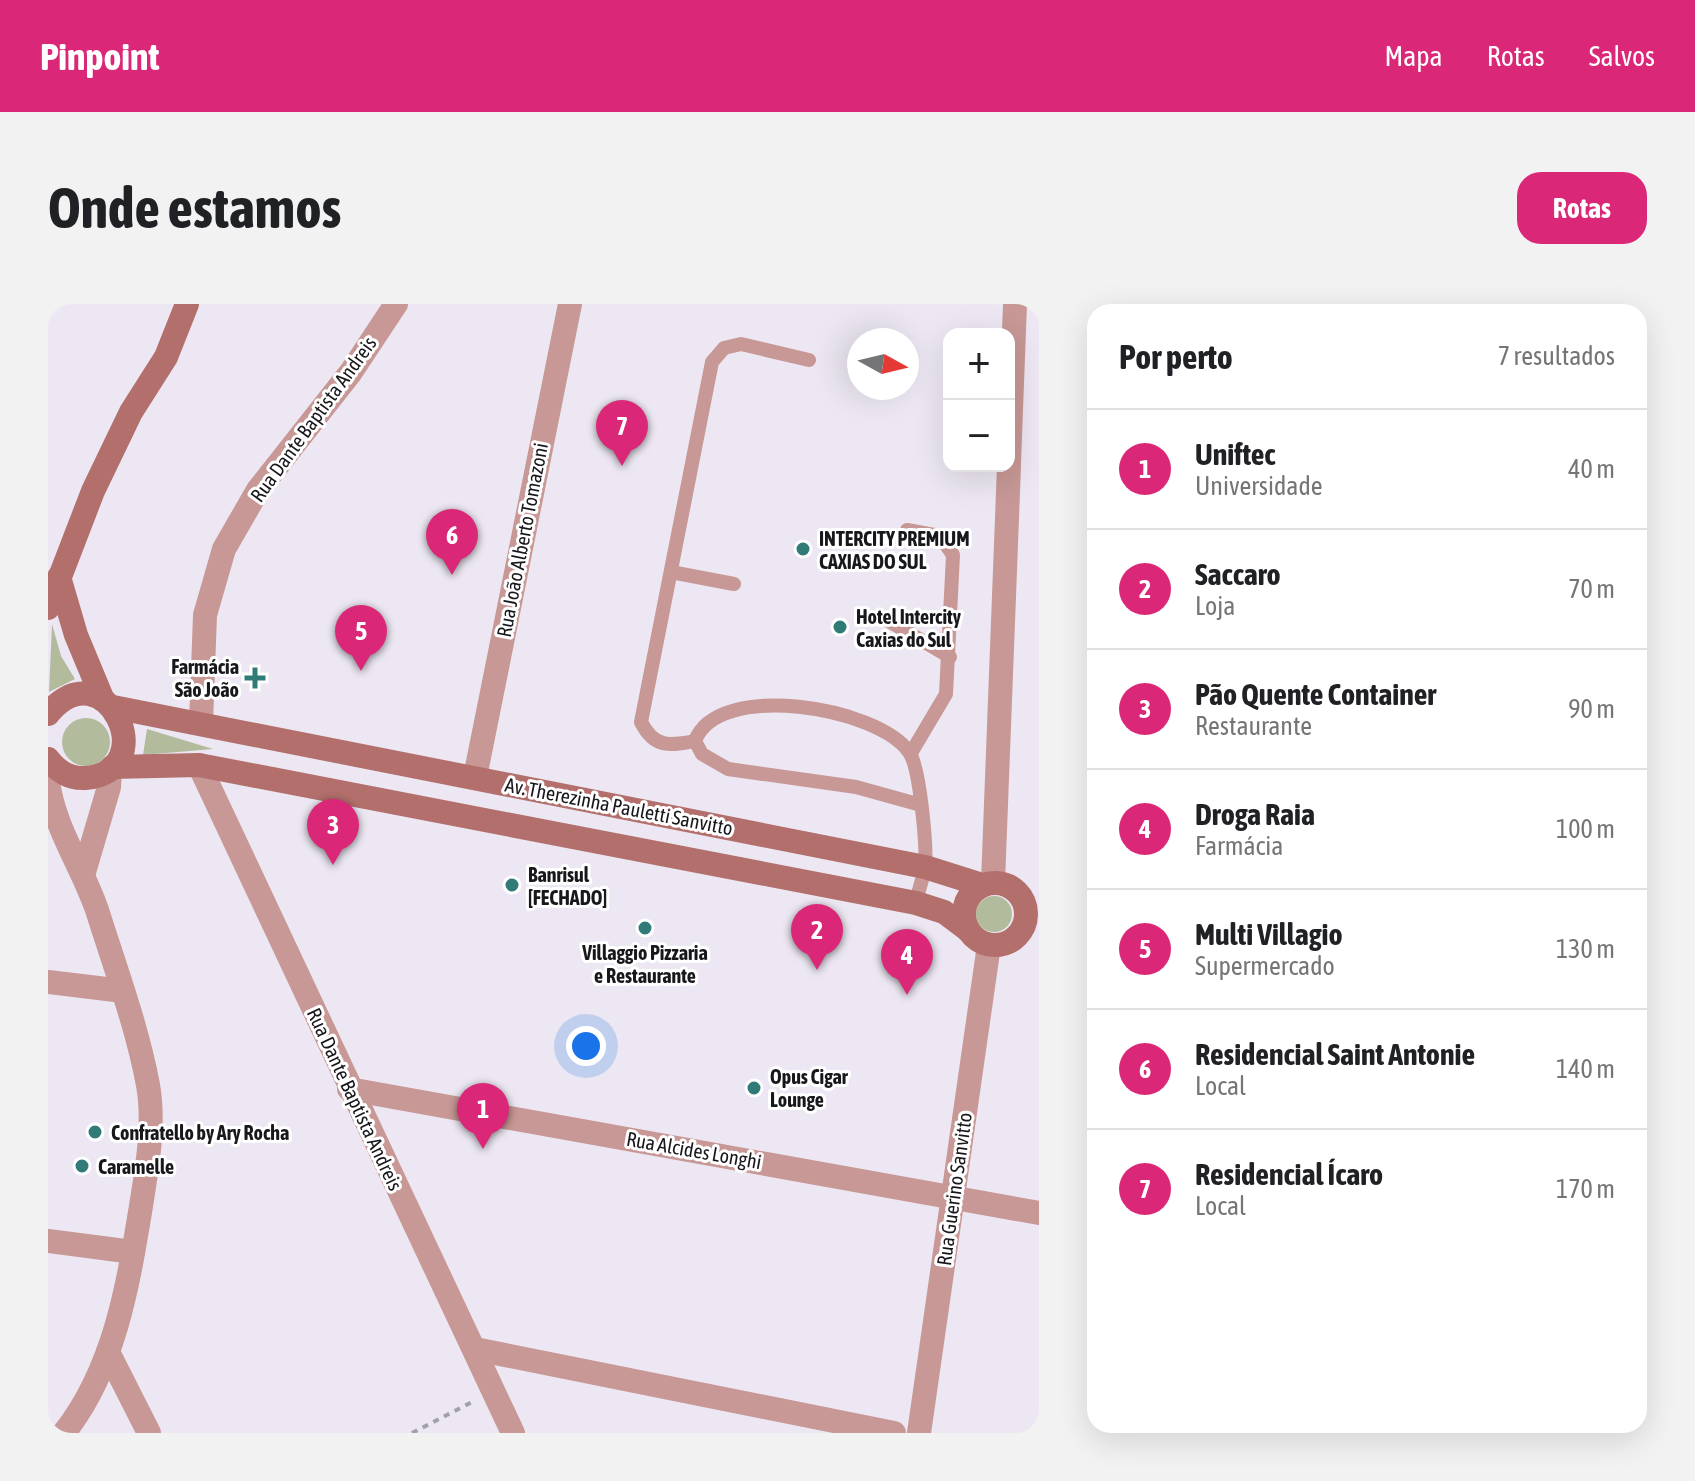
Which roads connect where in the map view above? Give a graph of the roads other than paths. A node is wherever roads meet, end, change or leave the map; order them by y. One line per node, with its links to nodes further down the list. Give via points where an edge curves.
1 (187, 304): 10 (main road, via 166,357 131,412 93,491)
2 (396, 304): 17 (street, Rua Dante Baptista Andreis, via 351,372 258,490 224,549 205,615)
3 (570, 304): 24 (street, Rua João Alberto Tomazoni)
4 (1015, 304): 6 (street)
5 (809, 360): 9 (lane, via 741,344 724,348 712,362)
6 (1011, 400)
7 (1009, 472): 32 (street)
8 (907, 530): 14 (lane, via 940,536 953,555)
9 (671, 572): 11 (lane); 18 (lane, via 641,722 649,738 667,747)
10 (59, 577): 12 (main road); 15 (main road, via 76,635)
11 (734, 584)
12 (48, 608)
13 (887, 620): 14 (lane)
14 (950, 657): 19 (lane, via 946,694)
15 (108, 703): 16 (main road, Av. Therezinha Pauletti Sanvitto, via 78,695); 17 (main road, Av. Therezinha Pauletti Sanvitto); 23 (main road, via 124,731 120,756)
16 (48, 714)
17 (201, 723): 21 (main road, Av. Therezinha Pauletti Sanvitto)
18 (695, 741): 19 (lane, via 700,728 725,711 764,705 861,720); 27 (lane, via 702,754 728,769 856,787)
19 (911, 753): 27 (lane)
20 (48, 759): 23 (main road, Av. Therezinha Pauletti Sanvitto, via 66,775 81,779)
21 (411, 764): 24 (main road, Av. Therezinha Pauletti Sanvitto); 26 (main road)
22 (199, 765): 23 (main road, Av. Therezinha Pauletti Sanvitto); 26 (main road, Av. Therezinha Pauletti Sanvitto); 39 (street, Rua Dante Baptista Andreis)
23 (111, 768): 31 (street)
24 (475, 777): 28 (main road, Av. Therezinha Pauletti Sanvitto)
25 (48, 781): 31 (street, via 67,846)
26 (405, 804): 29 (main road, Av. Therezinha Pauletti Sanvitto)
27 (921, 805): 30 (lane)
28 (638, 809): 29 (main road); 30 (main road, Av. Therezinha Pauletti Sanvitto)
29 (630, 848): 33 (main road, Av. Therezinha Pauletti Sanvitto)
30 (925, 867): 32 (main road, Av. Therezinha Pauletti Sanvitto); 33 (lane)
31 (84, 872): 38 (street)
32 (1007, 888): 34 (main road, via 973,890 964,909); 35 (main road, via 1025,907)
33 (916, 903): 34 (main road, Av. Therezinha Pauletti Sanvitto, via 944,912)
34 (968, 930): 36 (main road)
35 (1028, 934): 36 (main road)
36 (989, 945): 40 (street, Rua Guerino Sanvitto)
37 (48, 982): 38 (street)
38 (123, 991): 43 (street, via 148,1087 150,1149)
39 (349, 1089): 40 (street, Rua Alcides Longhi); 44 (street, Rua Dante Baptista Andreis)
40 (953, 1196): 41 (street, Rua Alcides Longhi); 50 (street, Rua Guerino Sanvitto)
41 (1039, 1213)
42 (48, 1241): 43 (street)
43 (133, 1252): 45 (street, via 126,1297)
44 (475, 1349): 48 (street, Rua Dante Baptista Andreis); 49 (street)
45 (108, 1352): 46 (street); 47 (street)
46 (64, 1433)
47 (149, 1433)
48 (513, 1433)
49 (894, 1433)
50 (919, 1433)

